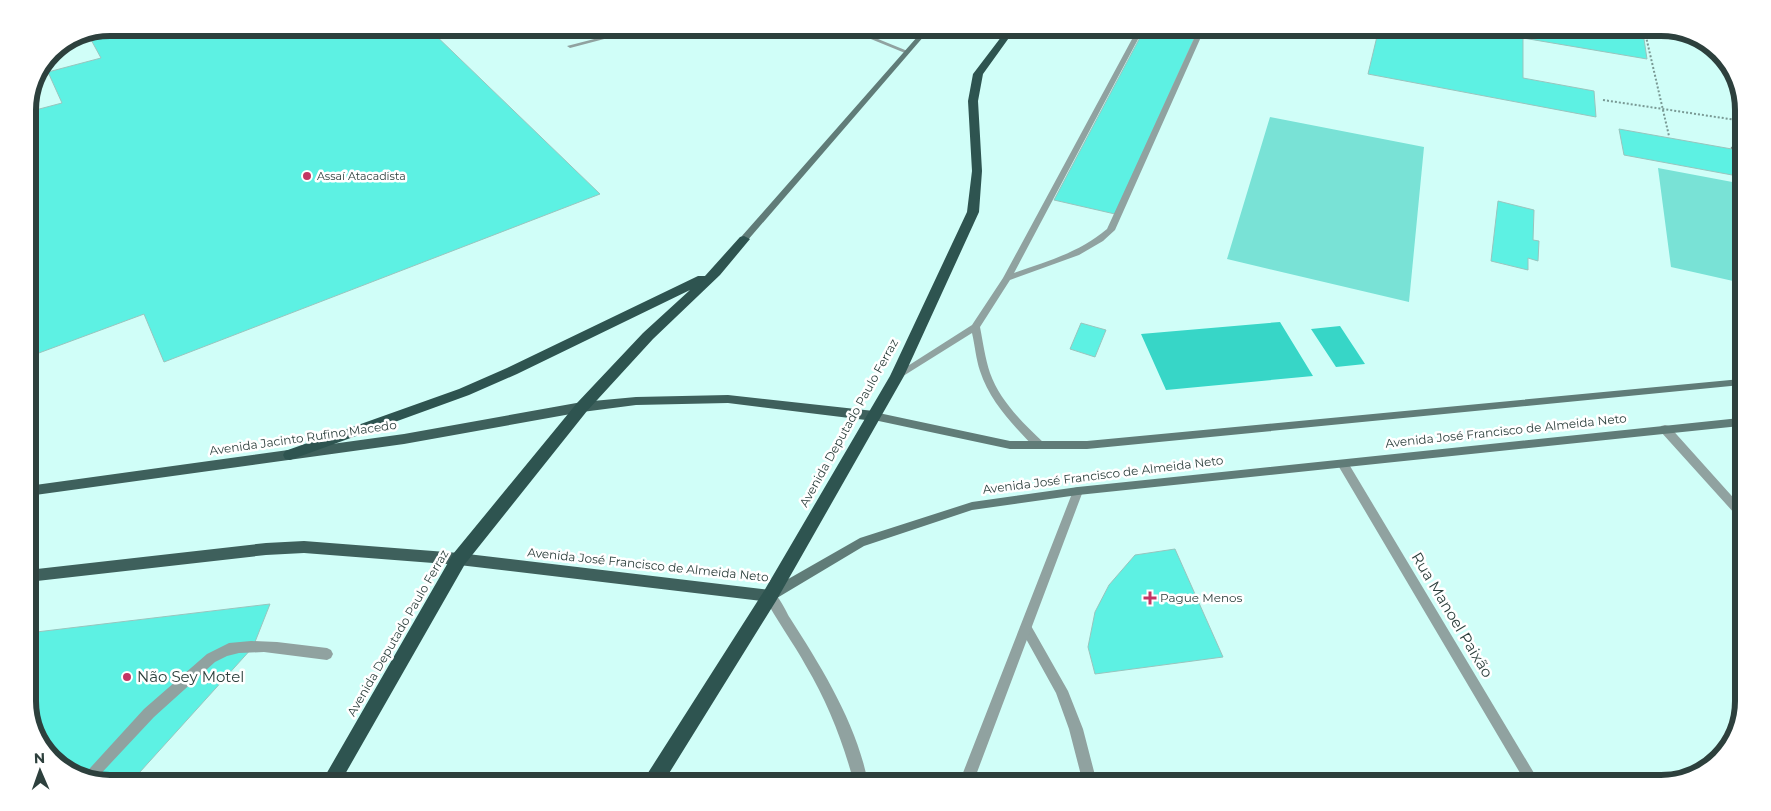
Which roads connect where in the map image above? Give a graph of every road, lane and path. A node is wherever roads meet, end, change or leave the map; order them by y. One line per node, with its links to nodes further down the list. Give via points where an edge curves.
1 (611, 36): 8 (street)
2 (867, 36): 9 (street)
3 (921, 36): 9 (main road)
4 (1006, 36): 20 (highway, Avenida Deputado Paulo Ferraz, via 978,74 973,101 977,171 973,212)
5 (1138, 36): 18 (street)
6 (1198, 36): 18 (street, via 1111,230 1083,251)
7 (1646, 36): 11 (path)
8 (570, 46)
9 (907, 52): 16 (main road)
10 (1603, 100): 11 (path)
11 (1663, 109): 12 (path); 13 (path)
12 (1735, 120)
13 (1669, 136)
14 (1735, 147): 15 (path)
15 (1731, 148)
16 (744, 239): 17 (highway, Avenida Deputado Paulo Ferraz)
17 (716, 272): 22 (highway, Avenida Deputado Paulo Ferraz, via 648,336); 27 (highway, via 464,392)
18 (1007, 278): 19 (street)
19 (975, 327): 20 (street); 26 (street, via 986,373 1001,402)
20 (897, 376): 23 (highway, Avenida Deputado Paulo Ferraz)
21 (1735, 383): 26 (main road, Avenida José Francisco de Almeida Neto, via 1087,445)
22 (582, 407): 23 (main road, Avenida José Francisco de Almeida Neto, via 636,401 728,399); 27 (main road, Avenida Jacinto Rufino Macedo); 32 (highway, Avenida Deputado Paulo Ferraz)
23 (874, 416): 26 (main road, Avenida José Francisco de Almeida Neto, via 1010,445); 34 (highway, Avenida Deputado Paulo Ferraz)
24 (1735, 422): 25 (main road, Avenida José Francisco de Almeida Neto)
25 (1665, 429): 28 (main road, Avenida José Francisco de Almeida Neto); 31 (street)
26 (1040, 446)
27 (290, 455): 29 (main road, Avenida Jacinto Rufino Macedo)
28 (1343, 464): 30 (main road, Avenida José Francisco de Almeida Neto); 43 (street, Rua Manoel Paixão)
29 (36, 490)
30 (1078, 491): 34 (main road, Avenida José Francisco de Almeida Neto, via 972,506 860,543); 35 (street)
31 (1735, 507)
32 (459, 559): 33 (main road, via 266,549); 34 (main road, Avenida José Francisco de Almeida Neto); 38 (highway, Avenida Deputado Paulo Ferraz)
33 (36, 575)
34 (770, 596): 39 (highway, Avenida Deputado Paulo Ferraz); 40 (street, via 801,645 847,733)
35 (1026, 628): 41 (street); 42 (street, via 1062,691)
36 (327, 654): 37 (street, via 253,647 220,653 150,713)
37 (93, 772)
38 (335, 775)
39 (658, 775)
40 (859, 775)
41 (969, 775)
42 (1088, 775)
43 (1528, 775)

